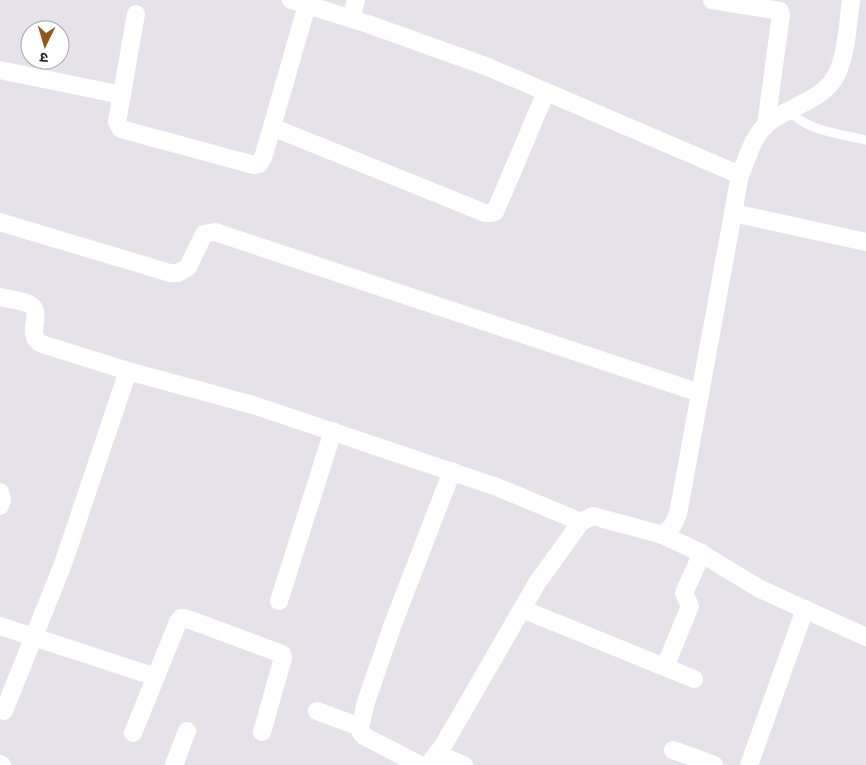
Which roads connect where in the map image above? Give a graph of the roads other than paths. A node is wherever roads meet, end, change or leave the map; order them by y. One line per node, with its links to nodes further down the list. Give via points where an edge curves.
1 (356, 0): 6 (street)
2 (712, 0): 11 (street, via 780,11)
3 (851, 0): 10 (street, via 842,62 834,79 823,92)
4 (299, 3): 6 (street); 12 (street)
5 (136, 14): 9 (street)
6 (351, 18): 8 (street, via 488,67)
7 (0, 70): 9 (street)
8 (546, 92): 12 (street, via 495,212 491,213); 14 (street)
9 (122, 95): 12 (street, via 117,122 121,129 254,164 259,164 263,158)
10 (788, 111): 11 (street); 13 (lane, via 812,126)
11 (766, 125): 14 (street)
12 (272, 127)
13 (866, 140)
14 (740, 175): 15 (street)
15 (733, 213): 17 (street); 20 (street)
16 (0, 222): 20 (street, via 170,273 178,273 188,267 204,234 215,232)
17 (866, 242)
18 (0, 297): 19 (street, via 33,307 36,315 34,331 42,344)
19 (128, 371): 21 (street); 33 (street, via 72,539)
20 (700, 393): 26 (street, via 678,514 674,525)
21 (333, 431): 22 (street); 28 (street)
22 (452, 471): 25 (street); 39 (street, via 393,624)
23 (0, 492): 24 (street)
24 (0, 506)
25 (581, 522): 26 (street, via 593,516); 29 (street)
26 (663, 535): 27 (street)
27 (702, 553): 30 (street, via 760,589); 34 (street, via 684,593 690,606)
28 (279, 600)
29 (522, 609): 34 (street); 44 (street)
30 (805, 609): 32 (street); 49 (street)
31 (0, 626): 33 (street)
32 (866, 637)
33 (34, 638): 35 (street); 37 (street)
34 (665, 667): 36 (street)
35 (156, 677): 41 (street, via 181,618 279,651 283,658); 42 (street)
36 (694, 679)
37 (4, 711)
38 (317, 711): 39 (street)
39 (360, 728): 46 (street, via 364,736)
40 (187, 731): 45 (street)
41 (262, 732)
42 (133, 733)
43 (673, 750): 48 (street)
44 (432, 760): 47 (street)
45 (174, 765)
46 (420, 765)
47 (464, 765)
48 (714, 765)
49 (749, 765)

